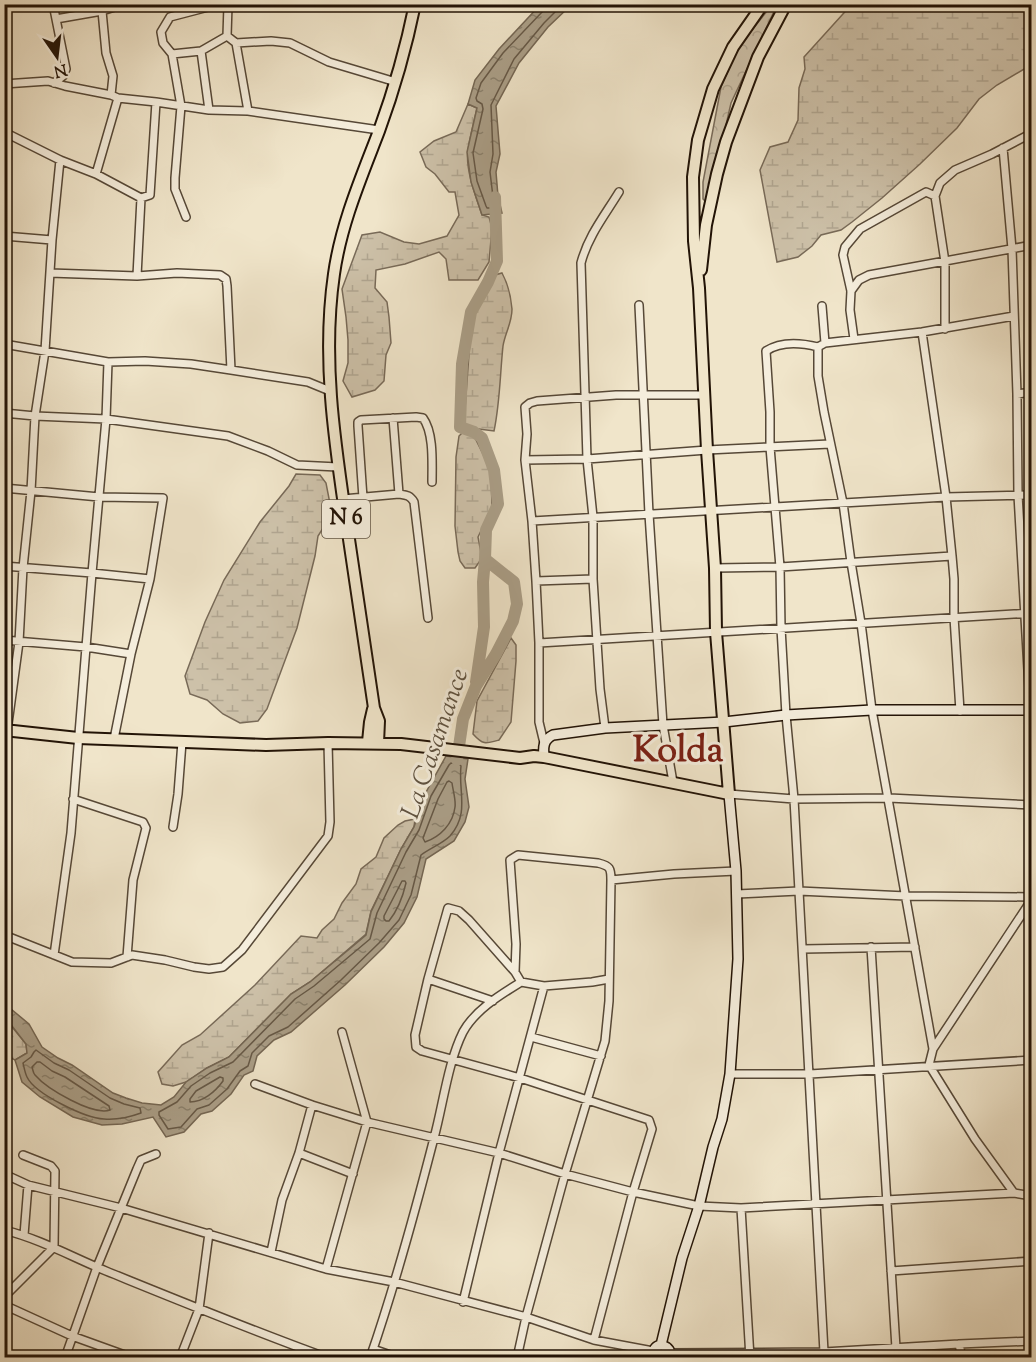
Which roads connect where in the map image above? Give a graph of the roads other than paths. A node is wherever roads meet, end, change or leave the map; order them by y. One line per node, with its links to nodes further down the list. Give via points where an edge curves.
1 (53, 4): 8 (street)
2 (124, 4): 7 (street)
3 (415, 4): 13 (main road, N 6)
4 (763, 4): 38 (main road, via 720,71 698,141 693,208)
5 (786, 4): 38 (main road, via 758,57 726,142 706,225)
6 (229, 5): 9 (street); 12 (street, via 170,17 161,32 163,43)
7 (102, 11): 8 (street); 16 (street)
8 (56, 19): 14 (street, via 66,69)
9 (226, 36): 10 (street); 11 (street)
10 (236, 43): 13 (street, via 290,43 329,62); 20 (street)
11 (201, 51): 12 (street); 19 (street)
12 (172, 54): 18 (street)
13 (396, 82): 21 (main road, N 6)
14 (54, 83): 15 (street); 16 (street)
15 (4, 84)
16 (114, 97): 17 (street); 26 (street)
17 (156, 102): 18 (street); 29 (street, via 150,195)
18 (181, 106): 19 (street); 30 (street, via 175,189)
19 (209, 110): 20 (street)
20 (248, 111): 21 (street)
21 (379, 130): 51 (main road, N 6, via 342,231 328,328)
22 (4, 132): 25 (street)
23 (1032, 133): 24 (street)
24 (1003, 148): 28 (street, via 955,170 940,183); 34 (street)
25 (60, 160): 26 (street); 32 (street)
26 (96, 174): 29 (street)
27 (619, 192): 56 (street, via 591,236 581,262)
28 (935, 196): 35 (street); 39 (street, via 926,192 860,229 843,255)
29 (141, 198): 37 (street)
30 (186, 217)
31 (4, 236): 32 (street)
32 (52, 240): 36 (street)
33 (1032, 245): 34 (street)
34 (1012, 249): 35 (street); 42 (street)
35 (945, 262): 39 (street, via 869,276 859,280); 43 (street)
36 (50, 273): 37 (street); 48 (street)
37 (137, 276): 50 (street, via 177,273 220,275 225,279)
38 (699, 288): 55 (main road)
39 (851, 291): 45 (street)
40 (639, 305): 53 (street)
41 (822, 306): 47 (street)
42 (1014, 316): 43 (street); 54 (street)
43 (945, 329): 44 (street)
44 (922, 333): 45 (street); 75 (street)
45 (854, 339): 47 (street)
46 (4, 345): 48 (street)
47 (822, 345): 61 (street, via 819,376); 62 (street, via 783,344 766,351)
48 (45, 351): 49 (street); 58 (street)
49 (108, 362): 50 (street, via 180,363); 59 (street)
50 (231, 370): 51 (street, via 308,382)
51 (330, 391): 67 (main road, N 6)
52 (1032, 392): 54 (street)
53 (644, 394): 55 (street); 56 (street); 64 (street)
54 (1017, 394): 72 (street)
55 (704, 395): 63 (main road)
56 (585, 398): 65 (street); 66 (street, via 530,402 525,407)
57 (4, 413): 58 (street)
58 (35, 416): 59 (street); 70 (street)
59 (106, 418): 67 (street, via 228,436 297,465); 74 (street)
60 (393, 418): 68 (street, via 423,418 428,424); 71 (street); 76 (street, via 358,422)
61 (830, 444): 62 (street); 78 (street)
62 (770, 447): 63 (street); 79 (street)
63 (706, 450): 64 (street); 80 (main road)
64 (646, 455): 65 (street); 81 (street)
65 (587, 459): 66 (street); 82 (street)
66 (525, 460): 83 (street)
67 (338, 468): 77 (main road, N 6)
68 (432, 482)
69 (4, 488): 70 (street)
70 (31, 490): 74 (street); 88 (street)
71 (399, 494): 76 (street); 96 (street, via 412,497 414,502)
72 (1018, 495): 73 (street); 75 (street); 94 (street)
73 (1032, 495)
74 (99, 497): 90 (street); 91 (street, via 163,498)
75 (946, 497): 78 (street); 84 (street)
76 (363, 498): 77 (street)
77 (343, 499): 107 (main road, N 6)
78 (843, 503): 79 (street); 85 (street)
79 (775, 506): 80 (street); 87 (street)
80 (711, 511): 81 (street); 89 (main road)
81 (649, 514): 82 (street); 100 (street)
82 (593, 517): 83 (street); 92 (street)
83 (532, 521): 93 (street)
84 (952, 556): 85 (street); 95 (street)
85 (851, 562): 87 (street); 97 (street)
86 (4, 566): 88 (street)
87 (780, 567): 89 (street); 98 (street)
88 (23, 568): 90 (street); 103 (street)
89 (715, 568): 99 (main road)
90 (92, 573): 91 (street); 105 (street)
91 (150, 579): 106 (street)
92 (593, 579): 93 (street); 101 (street)
93 (536, 581): 104 (street)
94 (1028, 613): 95 (street); 109 (street)
95 (954, 617): 97 (street); 110 (street)
96 (428, 618)
97 (861, 623): 98 (street); 108 (street)
98 (781, 627): 99 (street); 111 (street)
99 (716, 632): 100 (street); 113 (main road)
100 (657, 635): 101 (street); 114 (street)
101 (597, 639): 104 (street); 115 (street)
102 (4, 640): 103 (street)
103 (19, 642): 105 (street); 116 (street)
104 (539, 643): 123 (street)
105 (86, 647): 106 (street); 117 (street)
106 (131, 654): 118 (street)
107 (374, 708): 112 (main road, N 6); 122 (main road, N 6, via 370,722)
108 (872, 710): 110 (main road); 111 (main road); 129 (street)
109 (1031, 710): 110 (main road); 119 (street)
110 (960, 711)
111 (786, 716): 113 (main road); 131 (street)
112 (379, 721): 122 (main road, N 6); 124 (main road)
113 (724, 722): 114 (main road); 128 (main road)
114 (663, 725): 115 (main road); 127 (street)
115 (604, 728): 123 (main road, via 553,735)
116 (6, 730): 117 (main road); 125 (street)
117 (78, 738): 118 (main road); 130 (street)
118 (114, 739): 120 (main road)
119 (1032, 740)
120 (182, 742): 121 (main road); 133 (street)
121 (328, 743): 122 (main road); 145 (street, via 328,836 242,950 223,967 208,969)
122 (373, 743): 124 (main road)
123 (544, 743): 126 (main road)
124 (401, 744): 126 (main road, via 520,758)
125 (4, 755)
126 (544, 757): 127 (main road)
127 (673, 782): 128 (main road)
128 (729, 794): 131 (street); 134 (main road)
129 (889, 798): 131 (street); 132 (street); 138 (street)
130 (73, 799): 144 (street); 145 (street, via 145,824 133,880)
131 (794, 799): 136 (street)
132 (1032, 805)
133 (173, 827)
134 (736, 871): 135 (street); 137 (main road)
135 (611, 880): 146 (street, via 611,870 598,863 518,855 510,860); 148 (street)
136 (799, 891): 137 (street); 138 (street); 143 (street)
137 (737, 894): 160 (main road, via 738,959)
138 (906, 896): 139 (street); 142 (street)
139 (1032, 898): 154 (street)
140 (4, 935): 144 (street)
141 (871, 947): 142 (street); 143 (street); 159 (street)
142 (915, 947): 154 (street)
143 (803, 949): 161 (street)
144 (54, 955): 145 (street, via 72,963 111,963)
145 (127, 957)
146 (514, 972): 147 (street, via 469,920 448,908); 149 (street)
147 (428, 979): 151 (street); 156 (street, via 416,1047)
148 (609, 979): 150 (street); 155 (street)
149 (521, 982): 150 (street); 151 (street)
150 (544, 986): 153 (street)
151 (493, 1001): 156 (street, via 464,1032)
152 (342, 1032): 166 (street)
153 (531, 1037): 155 (street); 162 (street)
154 (933, 1049): 158 (street)
155 (601, 1056): 164 (street)
156 (453, 1060): 162 (street); 167 (street)
157 (1032, 1060): 158 (street)
158 (929, 1065): 159 (street); 178 (street)
159 (879, 1068): 161 (street); 180 (street)
160 (730, 1074): 161 (street); 182 (main road)
161 (810, 1074): 181 (street)
162 (520, 1078): 164 (street); 169 (street)
163 (255, 1084): 165 (street)
164 (587, 1101): 174 (street); 177 (street, via 649,1120 652,1129)
165 (312, 1105): 166 (street); 168 (street)
166 (367, 1122): 167 (street); 173 (street)
167 (435, 1138): 169 (street); 194 (street)
168 (299, 1153): 173 (street); 189 (street, via 282,1200)
169 (499, 1153): 174 (street); 196 (street)
170 (156, 1154): 183 (street, via 141,1160)
171 (23, 1155): 176 (street, via 51,1166 56,1174)
172 (4, 1174): 175 (street)
173 (353, 1174): 192 (street)
174 (565, 1174): 177 (street); 199 (street)
175 (28, 1185): 176 (street); 187 (street)
176 (56, 1191): 183 (street); 188 (street)
177 (633, 1192): 182 (street); 201 (street)
178 (1014, 1193): 179 (street); 180 (street)
179 (1032, 1196)
180 (887, 1199): 181 (street); 193 (street)
181 (817, 1203): 184 (street); 209 (street)
182 (699, 1206): 184 (street); 207 (main road)
183 (121, 1208): 186 (street); 191 (street)
184 (741, 1208): 210 (street)
185 (4, 1230): 187 (street)
186 (209, 1233): 189 (street); 198 (street)
187 (24, 1235): 188 (street)
188 (54, 1246): 191 (street); 195 (street)
189 (271, 1252): 192 (street)
190 (1032, 1261): 193 (street)
191 (97, 1267): 198 (street); 200 (street)
192 (326, 1269): 194 (street)
193 (891, 1271): 204 (street)
194 (394, 1282): 196 (street); 206 (street)
195 (4, 1297)
196 (464, 1302): 199 (street)
197 (4, 1305): 200 (street)
198 (199, 1309): 205 (street); 213 (street)
199 (526, 1317): 201 (street); 218 (street)
200 (72, 1336): 211 (street); 212 (street)
201 (594, 1340): 207 (street)
202 (1032, 1341): 203 (street)
203 (959, 1344): 204 (street); 220 (street)
204 (896, 1348): 209 (street); 219 (street)
205 (304, 1349): 214 (street); 215 (street)
206 (373, 1349): 216 (street); 217 (street)
207 (656, 1351): 208 (main road, via 667,1347)
208 (670, 1355): 210 (street)
209 (825, 1355): 210 (street)
210 (749, 1356)
211 (65, 1358)
212 (133, 1358)
213 (180, 1358)
214 (300, 1358)
215 (328, 1358)
216 (370, 1358)
217 (399, 1358)
218 (517, 1358)
219 (899, 1358)
220 (962, 1358)

